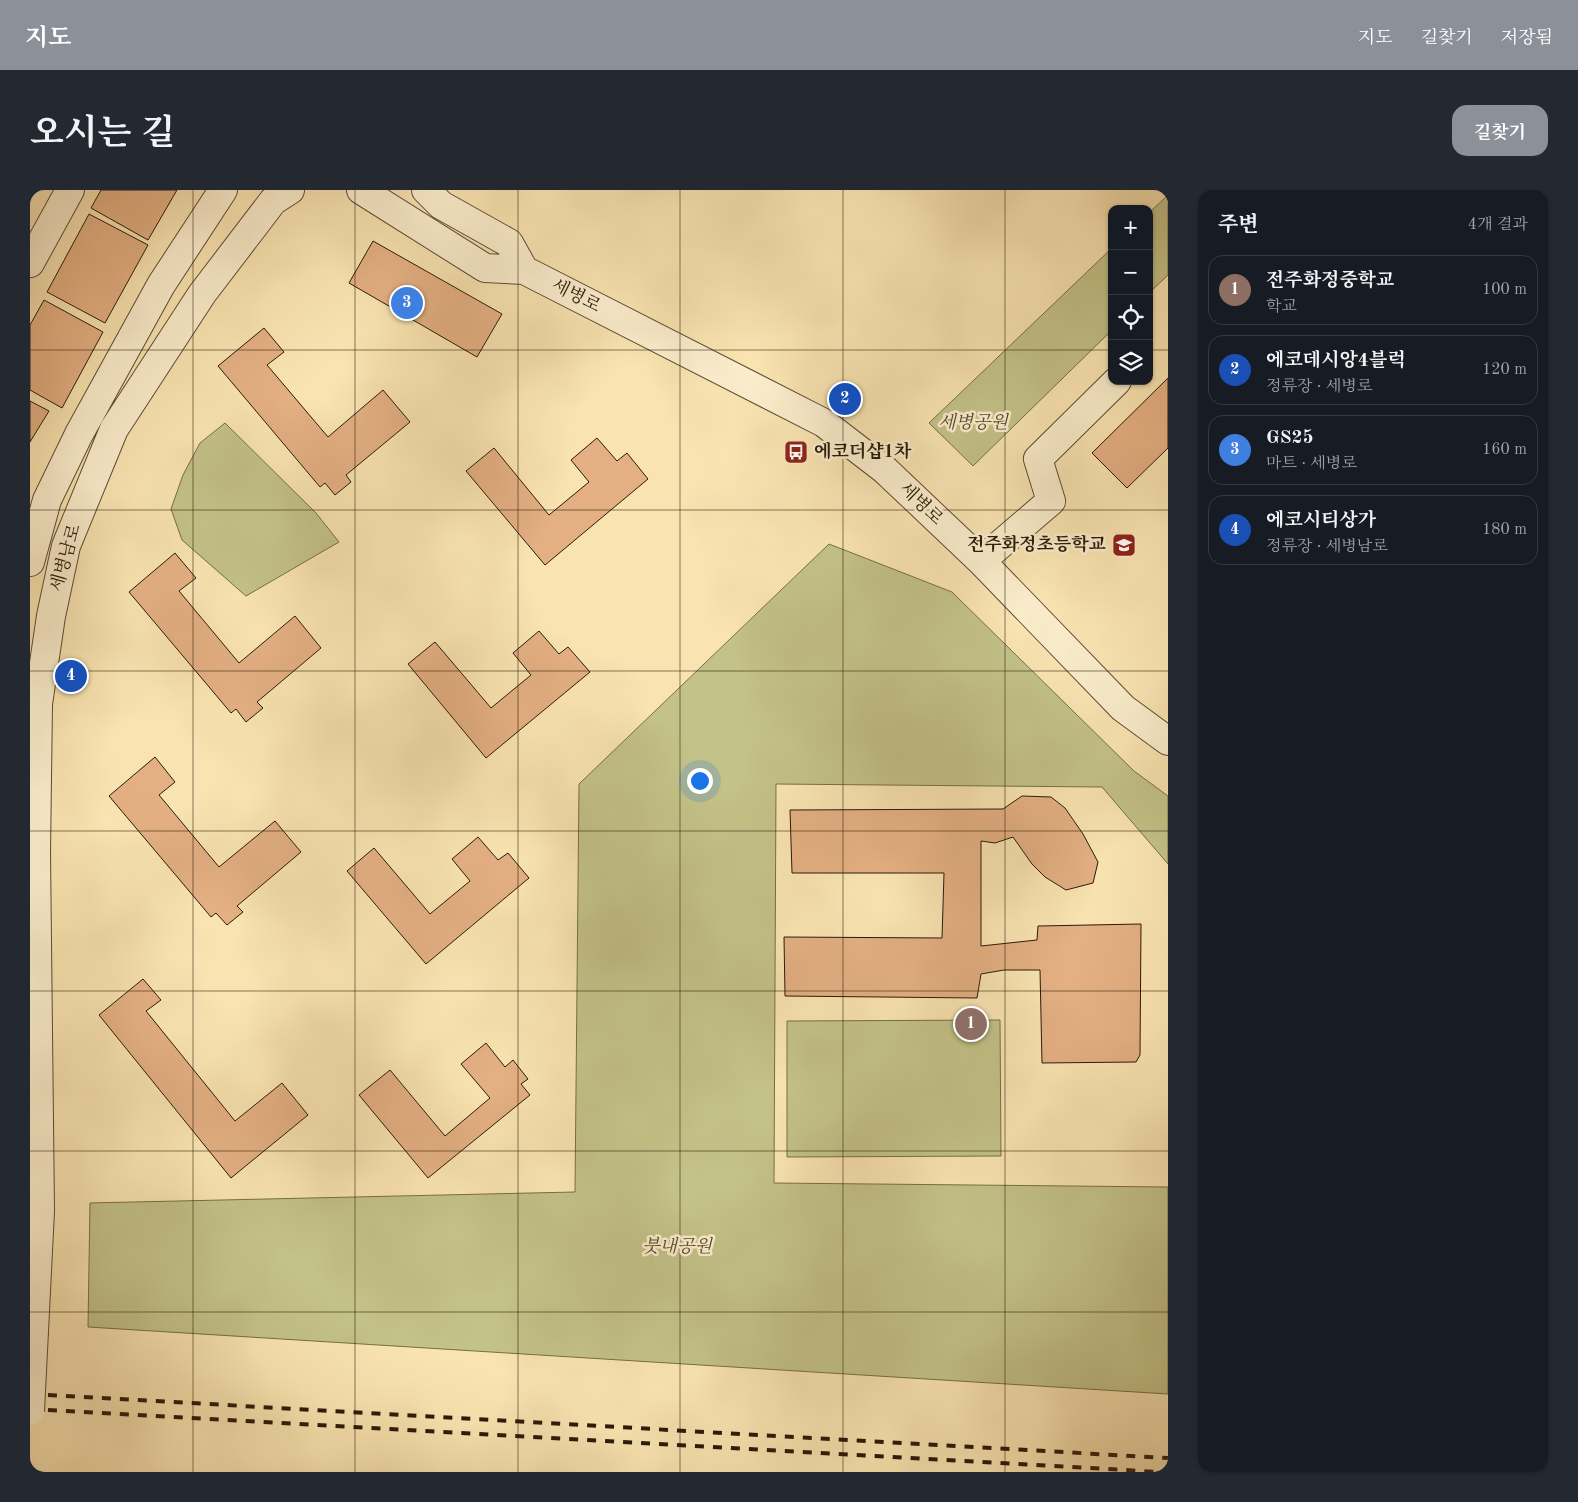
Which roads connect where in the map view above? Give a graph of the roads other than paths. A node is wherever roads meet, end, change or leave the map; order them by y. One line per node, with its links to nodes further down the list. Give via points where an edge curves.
1 (70, 190): 6 (street)
2 (223, 190): 9 (street, 세병남로, via 160,285 79,434)
3 (290, 190): 13 (street, 세병남로, via 273,201 202,294 114,429 66,546 51,616 38,704)
4 (361, 190): 7 (street, 세병로, via 485,268)
5 (426, 190): 7 (street, via 441,205 509,243)
6 (30, 263)
7 (524, 270): 10 (street, 세병로, via 824,423 885,470)
8 (1113, 385): 10 (street, via 1038,459 1051,502)
9 (39, 499): 11 (street, 세병남로)
10 (981, 561): 12 (street, 세병로, via 1123,708)
11 (30, 562)
12 (1168, 741)
13 (33, 852): 14 (street, 세병남로, bridge, via 40,1211)
14 (30, 1411)

